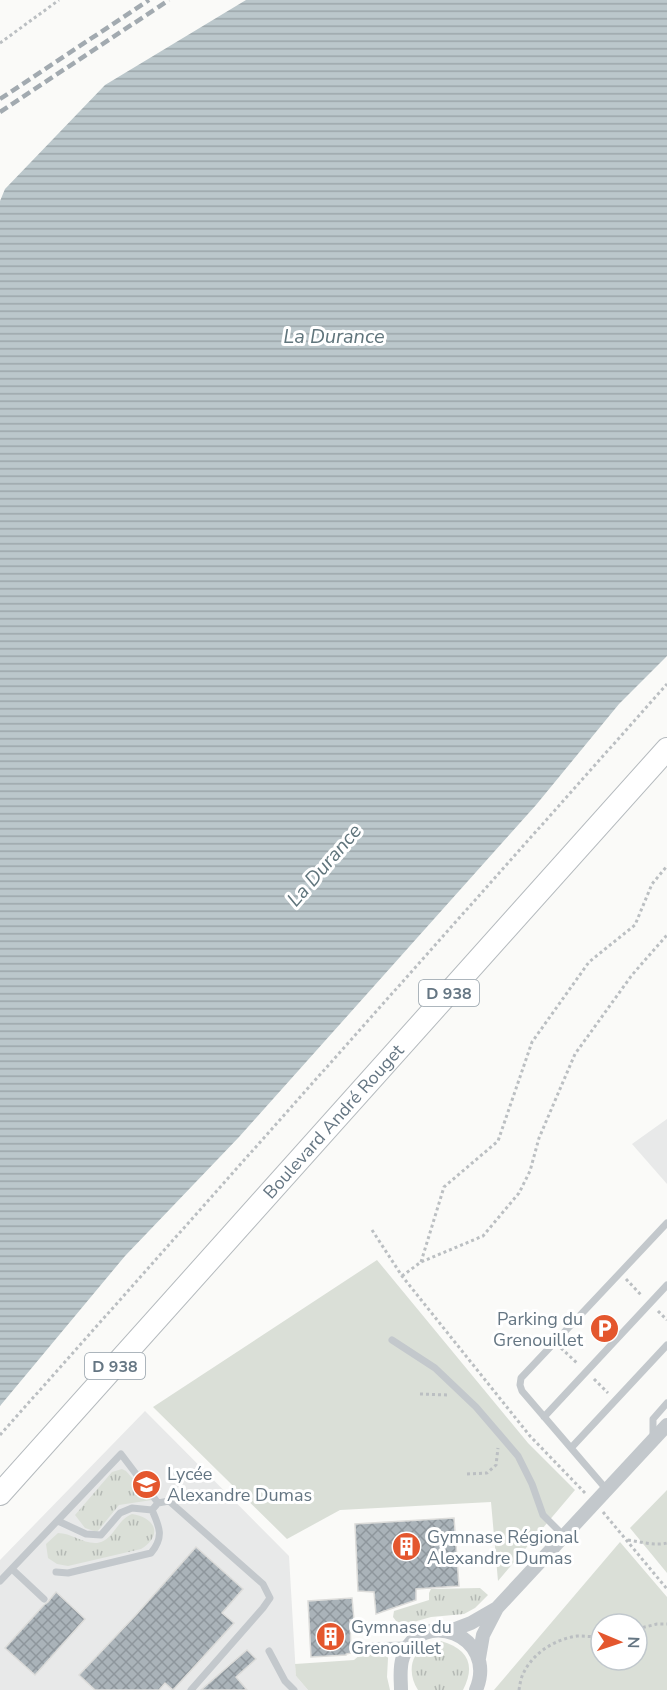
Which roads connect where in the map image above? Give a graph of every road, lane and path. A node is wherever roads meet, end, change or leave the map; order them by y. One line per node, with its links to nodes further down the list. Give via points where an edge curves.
1 (59, 0): 2 (path)
2 (0, 43)
3 (667, 684): 19 (path)
4 (667, 749): 25 (main road, Boulevard André Rouget / D 938)
5 (667, 866): 9 (path, via 652,884 635,925 589,962 532,1041 498,1141 444,1187)
6 (667, 935): 9 (path, via 632,975 575,1054 519,1193 483,1236)
7 (667, 1223): 17 (lane, via 521,1378 522,1391)
8 (372, 1230): 10 (path)
9 (421, 1262): 10 (path)
10 (402, 1276): 27 (path, via 531,1436)
11 (667, 1285): 17 (lane)
12 (392, 1340): 16 (lane, via 435,1368)
13 (667, 1345): 22 (lane)
14 (420, 1394): 16 (path, via 456,1395)
15 (667, 1403): 20 (lane, via 653,1419)
16 (476, 1407): 30 (lane, via 518,1456 543,1515)
17 (544, 1416): 22 (lane)
18 (667, 1425): 20 (street)
19 (0, 1435)
20 (653, 1440): 24 (street)
21 (498, 1442): 23 (path, via 496,1465 487,1473)
22 (571, 1448): 24 (lane)
23 (466, 1474)
24 (607, 1490): 27 (street)
25 (0, 1494)
26 (158, 1503): 28 (lane); 29 (lane, via 121,1454); 48 (lane, via 169,1501 263,1584 270,1598)
27 (596, 1503): 30 (street); 31 (path)
28 (152, 1510): 29 (lane, via 132,1508 120,1513 100,1535 86,1534); 34 (lane, via 159,1527 159,1543 151,1553 68,1573)
29 (58, 1521): 33 (lane)
30 (564, 1536): 38 (street)
31 (627, 1540): 32 (path); 36 (path)
32 (666, 1545)
33 (12, 1569): 35 (lane); 37 (lane)
34 (56, 1572)
35 (0, 1581)
36 (667, 1589)
37 (44, 1599)
38 (497, 1608): 41 (street); 46 (street, via 483,1635)
39 (667, 1624): 40 (path)
40 (649, 1626)
41 (450, 1631): 43 (street, via 428,1632); 46 (street, via 468,1641)
42 (589, 1636): 51 (path, via 550,1644 527,1667)
43 (409, 1644): 44 (lane); 47 (street, via 400,1668)
44 (359, 1646)
45 (269, 1651): 49 (lane)
46 (479, 1658): 50 (street, via 480,1681)
47 (402, 1687)
48 (191, 1690)
49 (294, 1690)
50 (476, 1690)
51 (519, 1690)

